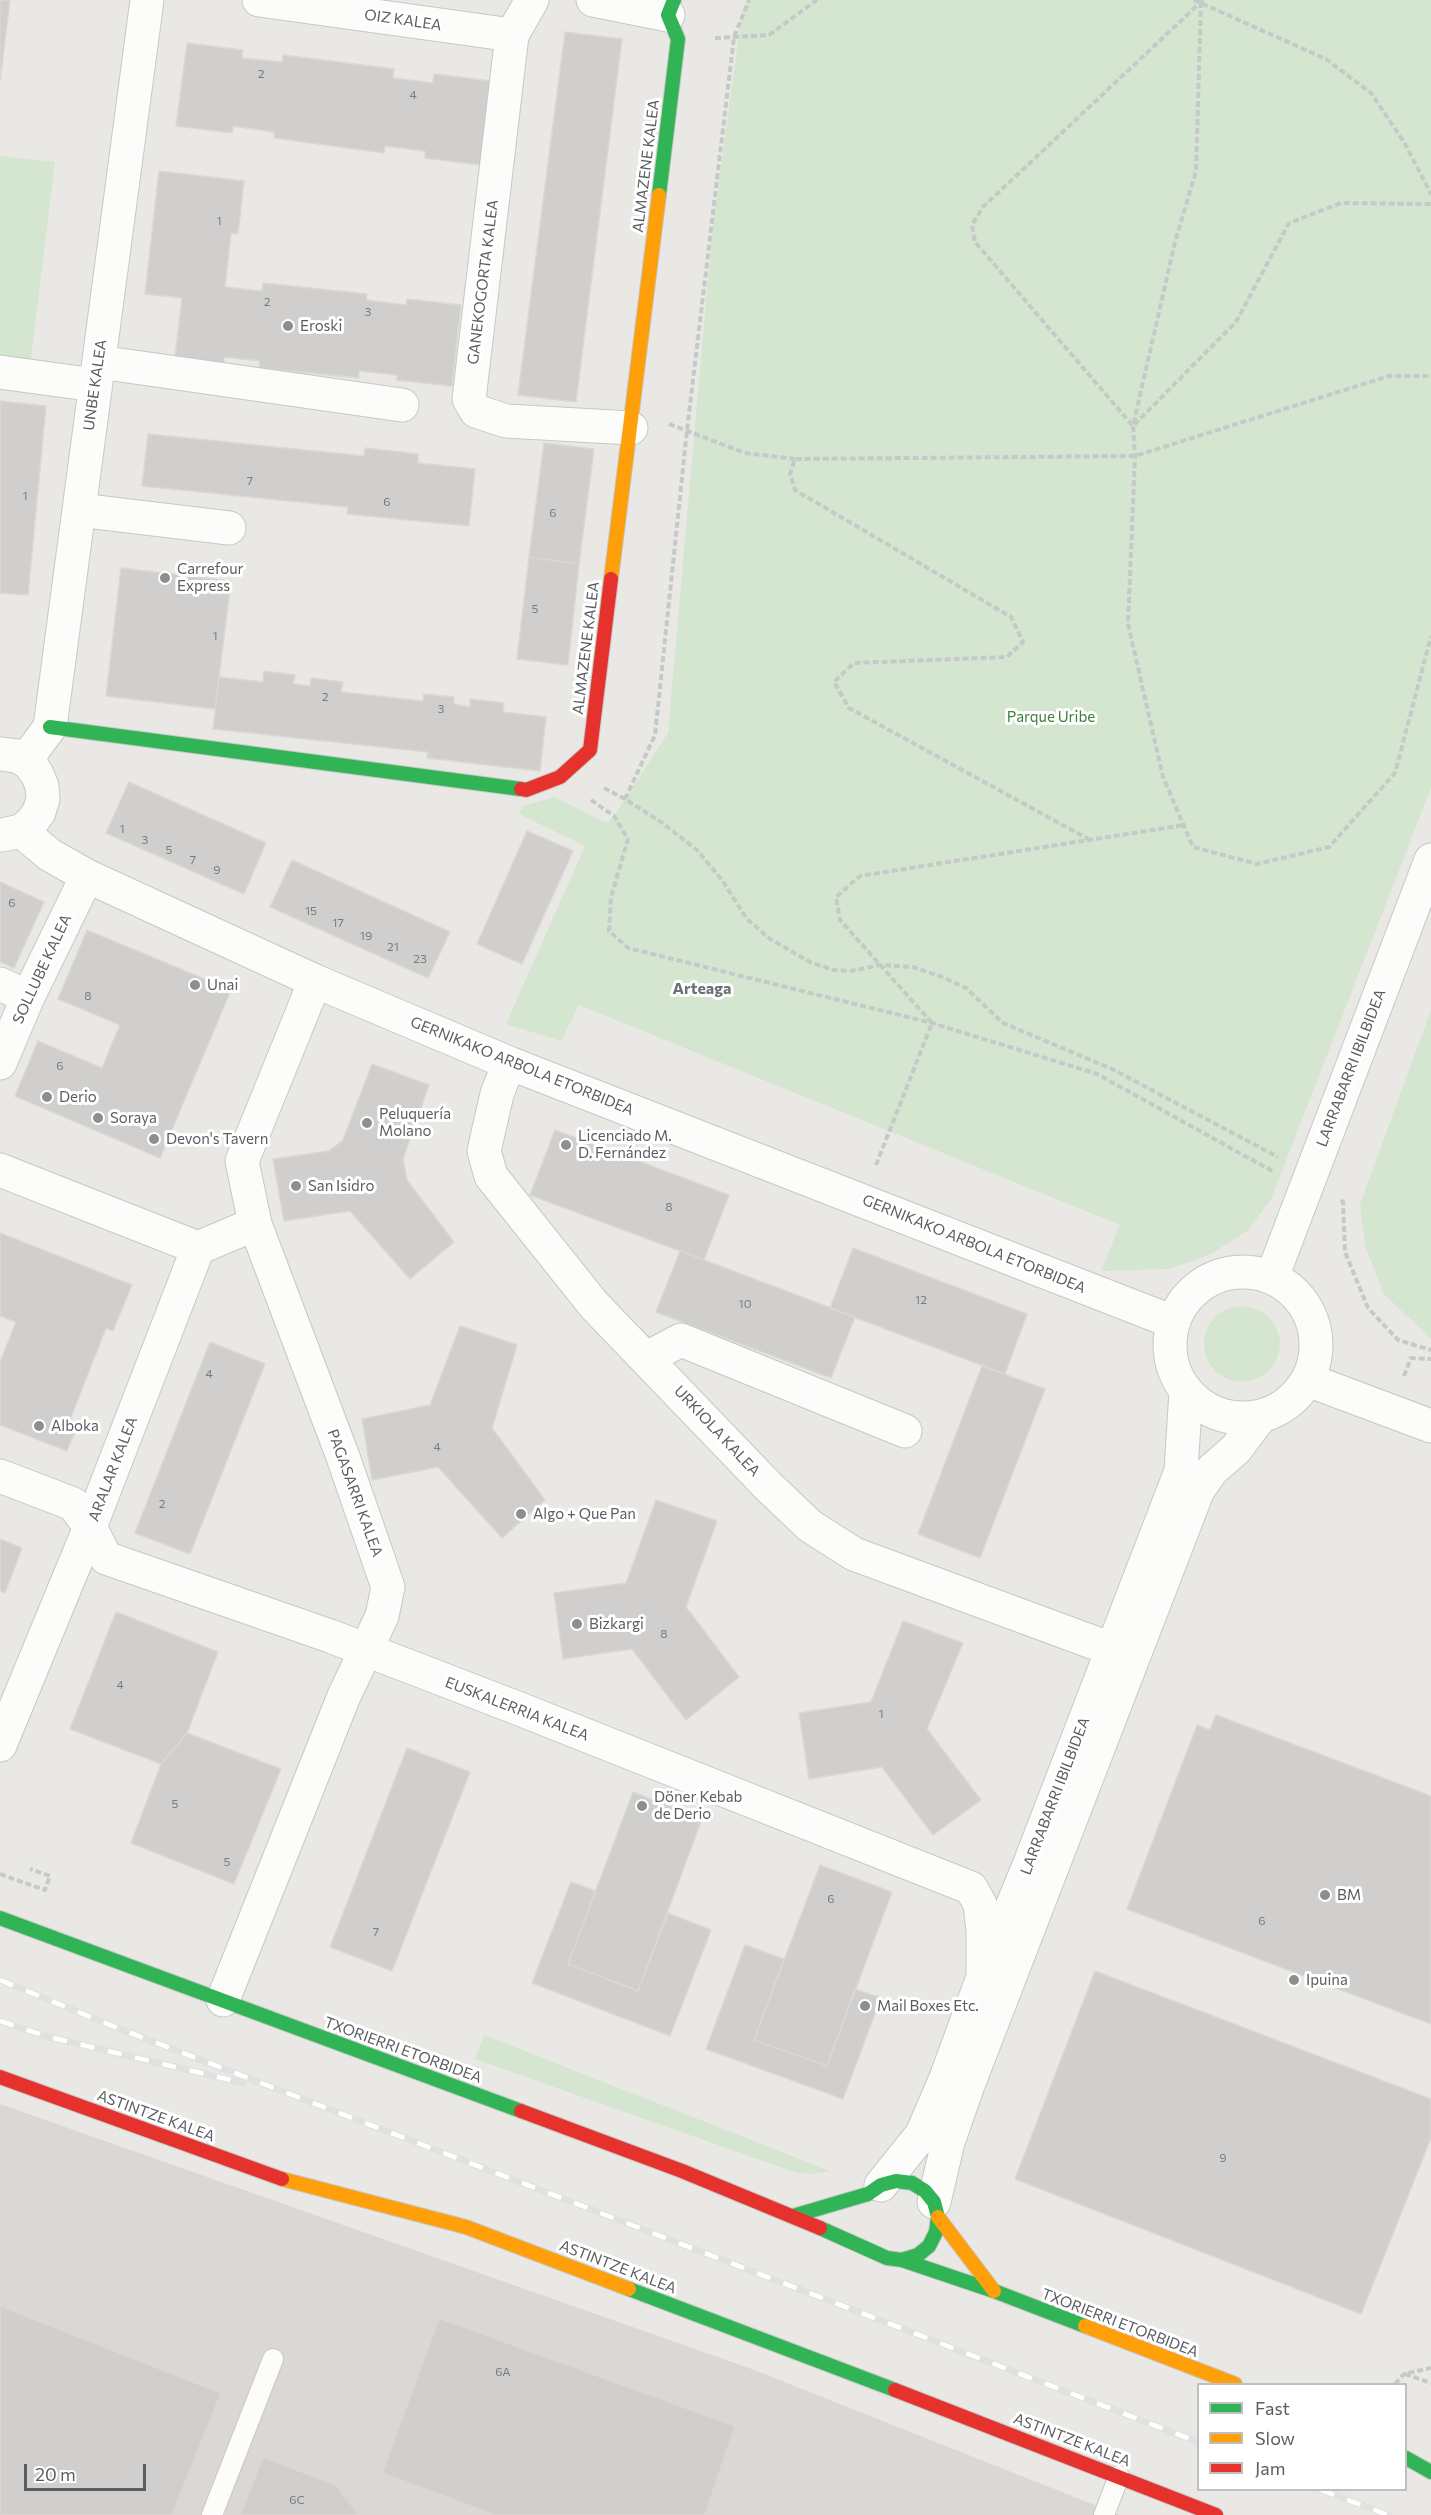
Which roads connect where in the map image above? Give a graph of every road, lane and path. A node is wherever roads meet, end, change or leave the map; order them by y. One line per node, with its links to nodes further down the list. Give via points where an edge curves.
1 (147, 0): 15 (street, UNBE KALEA)
2 (259, 0): 10 (street, OIZ KALEA)
3 (532, 0): 10 (street, GANEKOGORTA KALEA)
4 (593, 0): 9 (street)
5 (749, 0): 11 (path)
6 (817, 0): 11 (path, via 770,35)
7 (1194, 0): 8 (path)
8 (1202, 1): 12 (path, via 1326,59 1371,93 1404,142); 18 (path, via 1196,171 1175,242); 18 (path, via 983,207 972,225 975,242)
9 (674, 18): 11 (path); 19 (street, ALMAZENE KALEA)
10 (512, 35): 19 (street, GANEKOGORTA KALEA, via 469,399 476,411 506,421)
11 (734, 37): 20 (path)
12 (1431, 194)
13 (1431, 204): 18 (path, via 1341,203 1289,223 1236,322)
14 (0, 372): 15 (street)
15 (97, 374): 17 (street); 23 (street, UNBE KALEA)
16 (1431, 376): 21 (path, via 1389,376)
17 (402, 405)
18 (1133, 426): 21 (path)
19 (631, 428): 20 (path, via 666,423); 28 (street, ALMAZENE KALEA, via 590,750)
20 (687, 430): 22 (path, via 745,453); 29 (path, via 655,735)
21 (1135, 456): 22 (path); 30 (path, via 1128,624 1163,777)
22 (795, 459): 32 (path, via 790,474 795,490 1011,617 1023,642 1007,657 854,663 834,682 849,708)
23 (79, 510): 24 (street); 26 (street, UNBE KALEA)
24 (229, 528)
25 (1431, 636): 30 (path, via 1395,772 1329,847 1257,864 1193,847)
26 (50, 727): 27 (street, UNBE KALEA, via 33,750); 28 (street, ALMAZENE KALEA, via 526,790)
27 (14, 759): 31 (street, GERNIKAKO ARBOLA ETORBIDEA, via 37,774 43,799 32,822)
28 (561, 779): 29 (path, via 594,783); 38 (path, via 614,816 628,839 611,897 609,931 628,948)
29 (625, 799): 35 (path, via 697,850 747,920 770,939 812,963 834,970)
30 (1184, 825): 32 (path)
31 (11, 833): 34 (street, GERNIKAKO ARBOLA ETORBIDEA)
32 (1090, 840): 35 (path, via 860,876 836,897 840,920)
33 (1431, 860): 42 (street, LARRABARRI IBILBIDEA)
34 (87, 876): 36 (street, GERNIKAKO ARBOLA ETORBIDEA); 37 (street, SOLLUBE KALEA)
35 (880, 965): 38 (path); 42 (path, via 913,967 966,988 1003,1023 1112,1069 1270,1151)
36 (315, 981): 40 (street, GERNIKAKO ARBOLA ETORBIDEA); 44 (street, PAGASARRI KALEA, via 242,1161)
37 (14, 990): 39 (street, SOLLUBE KALEA)
38 (932, 1023): 42 (path, via 1097,1074); 43 (path)
39 (0, 1063)
40 (508, 1063): 43 (street, GERNIKAKO ARBOLA ETORBIDEA); 49 (street, URKIOLA KALEA, via 484,1151 491,1176 594,1305)
41 (0, 1170): 45 (street)
42 (1307, 1184): 46 (street, LARRABARRI IBILBIDEA); 48 (path, via 1343,1202 1345,1252 1368,1308 1398,1340)
43 (862, 1200): 47 (street, GERNIKAKO ARBOLA ETORBIDEA)
44 (255, 1224): 45 (street); 58 (street, PAGASARRI KALEA, via 388,1587 382,1616)
45 (198, 1248): 56 (street, ARALAR KALEA)
46 (1272, 1277): 47 (street, via 1248,1270 1223,1273 1201,1283 1183,1301); 50 (street, via 1293,1289 1308,1309 1316,1332 1316,1356)
47 (1173, 1322): 51 (street, via 1169,1347 1174,1370)
48 (1431, 1350)
49 (647, 1358): 54 (street, via 681,1340); 57 (street, URKIOLA KALEA, via 810,1526 854,1554)
50 (1308, 1380): 52 (street, via 1296,1396); 53 (street)
51 (1186, 1391): 52 (street, via 1219,1414); 57 (street, LARRABARRI IBILBIDEA, via 1181,1471)
52 (1260, 1417): 67 (street, LARRABARRI IBILBIDEA, via 1198,1490 968,2085 948,2142)
53 (1431, 1426)
54 (905, 1431)
55 (0, 1476): 56 (street, EUSKALERRIA KALEA, via 74,1504)
56 (90, 1527): 58 (street, EUSKALERRIA KALEA, via 106,1558); 59 (street, ARALAR KALEA)
57 (1111, 1649): 63 (street, LARRABARRI IBILBIDEA)
58 (365, 1651): 63 (street, EUSKALERRIA KALEA, via 971,1888 980,1904); 64 (street, PAGASARRI KALEA)
59 (0, 1745)
60 (30, 1869): 61 (path, via 50,1876 45,1890)
61 (0, 1874)
62 (0, 1918): 64 (street, TXORIERRI ETORBIDEA)
63 (983, 1977): 66 (street, LARRABARRI IBILBIDEA, via 922,2134)
64 (223, 2000): 68 (street, TXORIERRI ETORBIDEA)
65 (0, 2077): 81 (street, ASTINTZE KALEA, via 282,2179 466,2227)
66 (870, 2196): 67 (street, via 896,2181 912,2183 925,2191); 68 (street)
67 (936, 2210): 71 (street, via 936,2232 929,2246); 72 (street)
68 (793, 2216): 70 (street, TXORIERRI ETORBIDEA)
69 (861, 2231): 70 (street)
70 (873, 2251): 71 (street, TXORIERRI ETORBIDEA)
71 (902, 2260): 72 (street, TXORIERRI ETORBIDEA)
72 (994, 2291): 76 (street, TXORIERRI ETORBIDEA)
73 (273, 2359): 82 (lane)
74 (1431, 2368): 75 (path)
75 (1404, 2374): 77 (path); 78 (path)
76 (1230, 2383)
77 (1397, 2383)
78 (1431, 2384)
79 (1407, 2459): 80 (street)
80 (1431, 2472)
81 (1119, 2476): 83 (lane); 84 (street, ASTINTZE KALEA)
82 (212, 2515)
83 (1104, 2515)
84 (1216, 2515)

